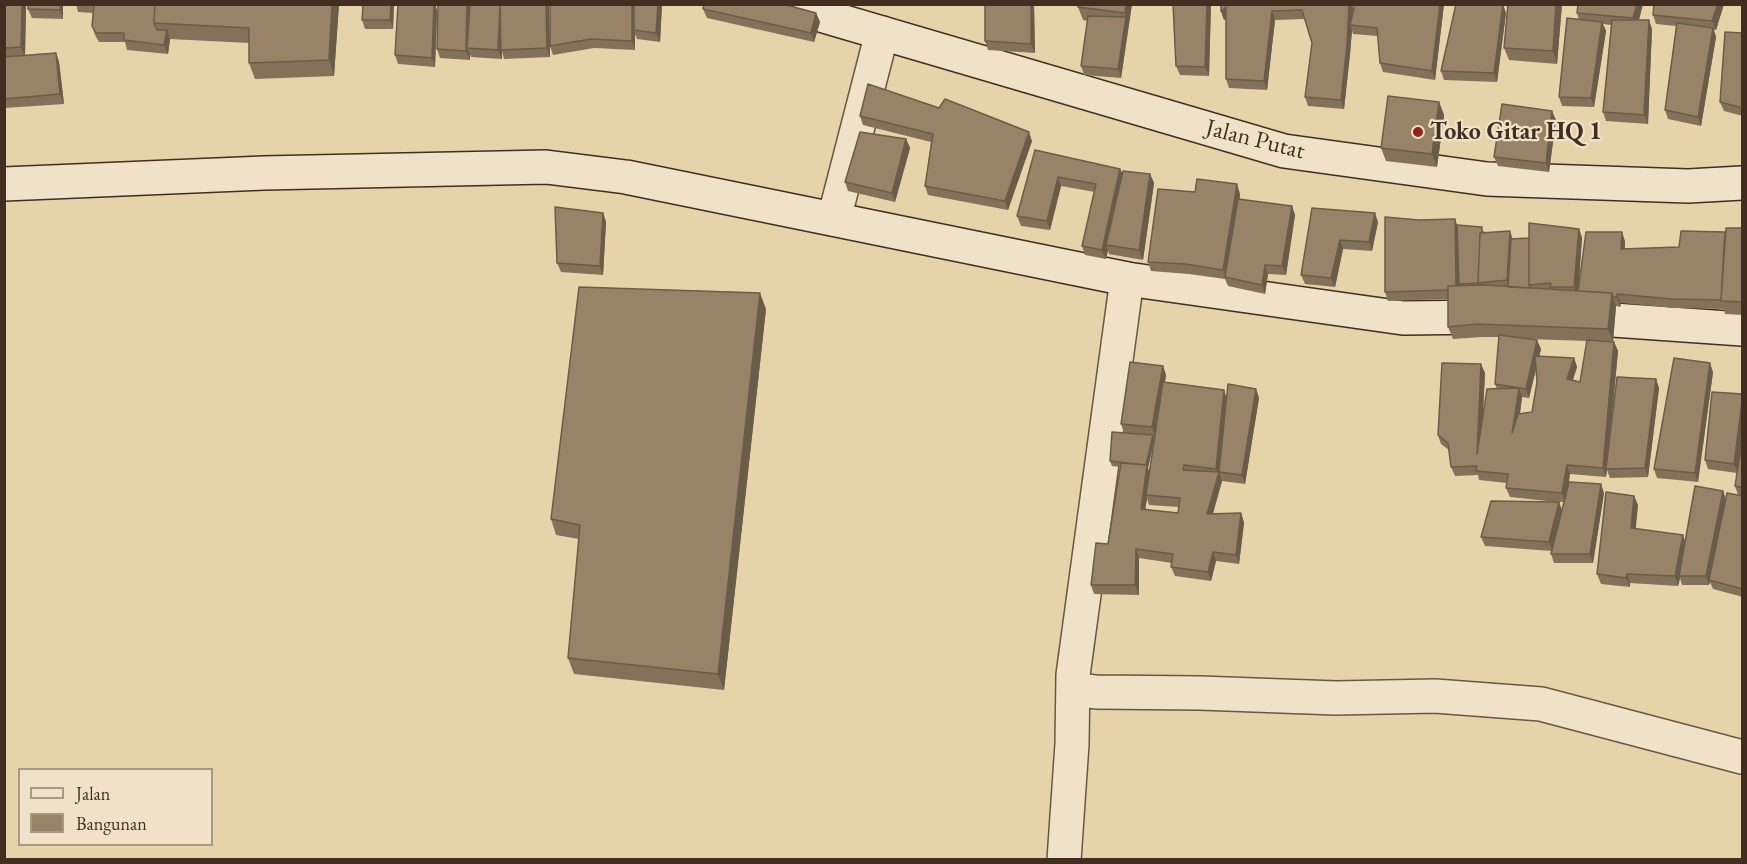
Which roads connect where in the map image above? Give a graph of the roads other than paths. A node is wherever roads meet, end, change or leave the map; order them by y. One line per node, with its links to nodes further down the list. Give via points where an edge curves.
1 (783, 4): 2 (street, Jalan Putat)
2 (880, 38): 3 (street, Jalan Putat, via 1284,151 1487,180 1688,186); 5 (street)
3 (1743, 183)
4 (4, 184): 5 (street, via 546,167 626,177)
5 (834, 219): 6 (street)
6 (1127, 279): 7 (street, via 1403,318 1580,317); 8 (street, via 1073,675)
7 (1743, 329)
8 (1083, 690): 9 (street, via 1336,698 1435,696 1541,704); 10 (street, via 1072,744)
9 (1743, 757)
10 (1064, 860)

